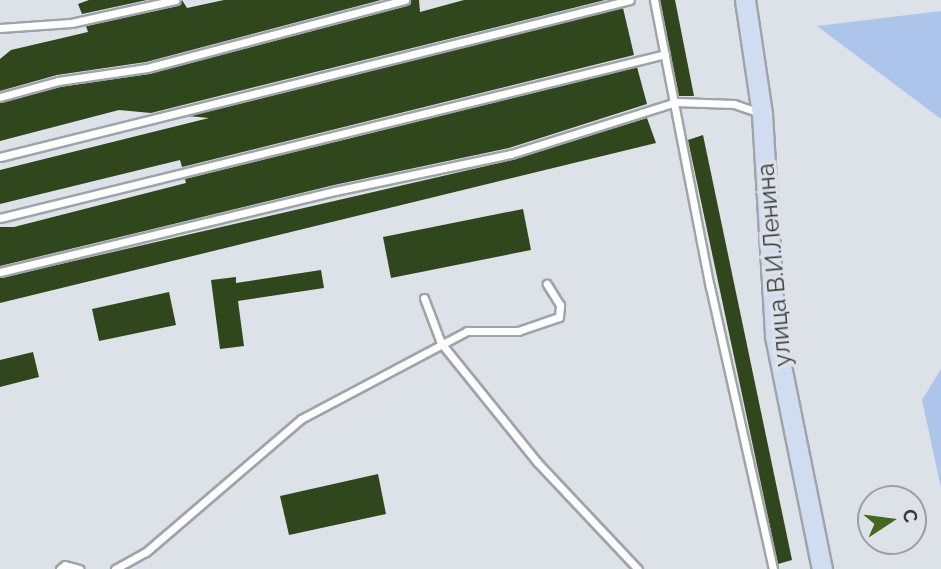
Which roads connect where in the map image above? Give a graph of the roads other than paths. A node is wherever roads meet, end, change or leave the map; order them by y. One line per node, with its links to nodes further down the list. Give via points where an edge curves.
1 (176, 0): 6 (lane, via 71,23)
2 (405, 0): 8 (lane, via 147,68 58,81)
3 (630, 0): 11 (lane)
4 (654, 0): 7 (lane)
5 (745, 0): 10 (main road, улица В.И.Ленина)
6 (0, 28)
7 (665, 54): 9 (lane); 12 (lane)
8 (0, 97)
9 (676, 102): 10 (lane, via 734,104); 13 (lane, via 511,154); 21 (lane, via 710,287)
10 (762, 114): 22 (main road, улица В.И.Ленина, via 775,336)
11 (0, 157)
12 (0, 218)
13 (0, 272)
14 (547, 284): 16 (lane, via 560,305 559,317 518,331 467,331)
15 (424, 298): 16 (lane)
16 (441, 343): 19 (lane, via 301,419 146,552); 20 (lane, via 537,462)
17 (60, 569): 18 (lane, via 65,565)
18 (79, 569)
19 (115, 569)
20 (638, 569)
21 (773, 569)
22 (822, 569)

